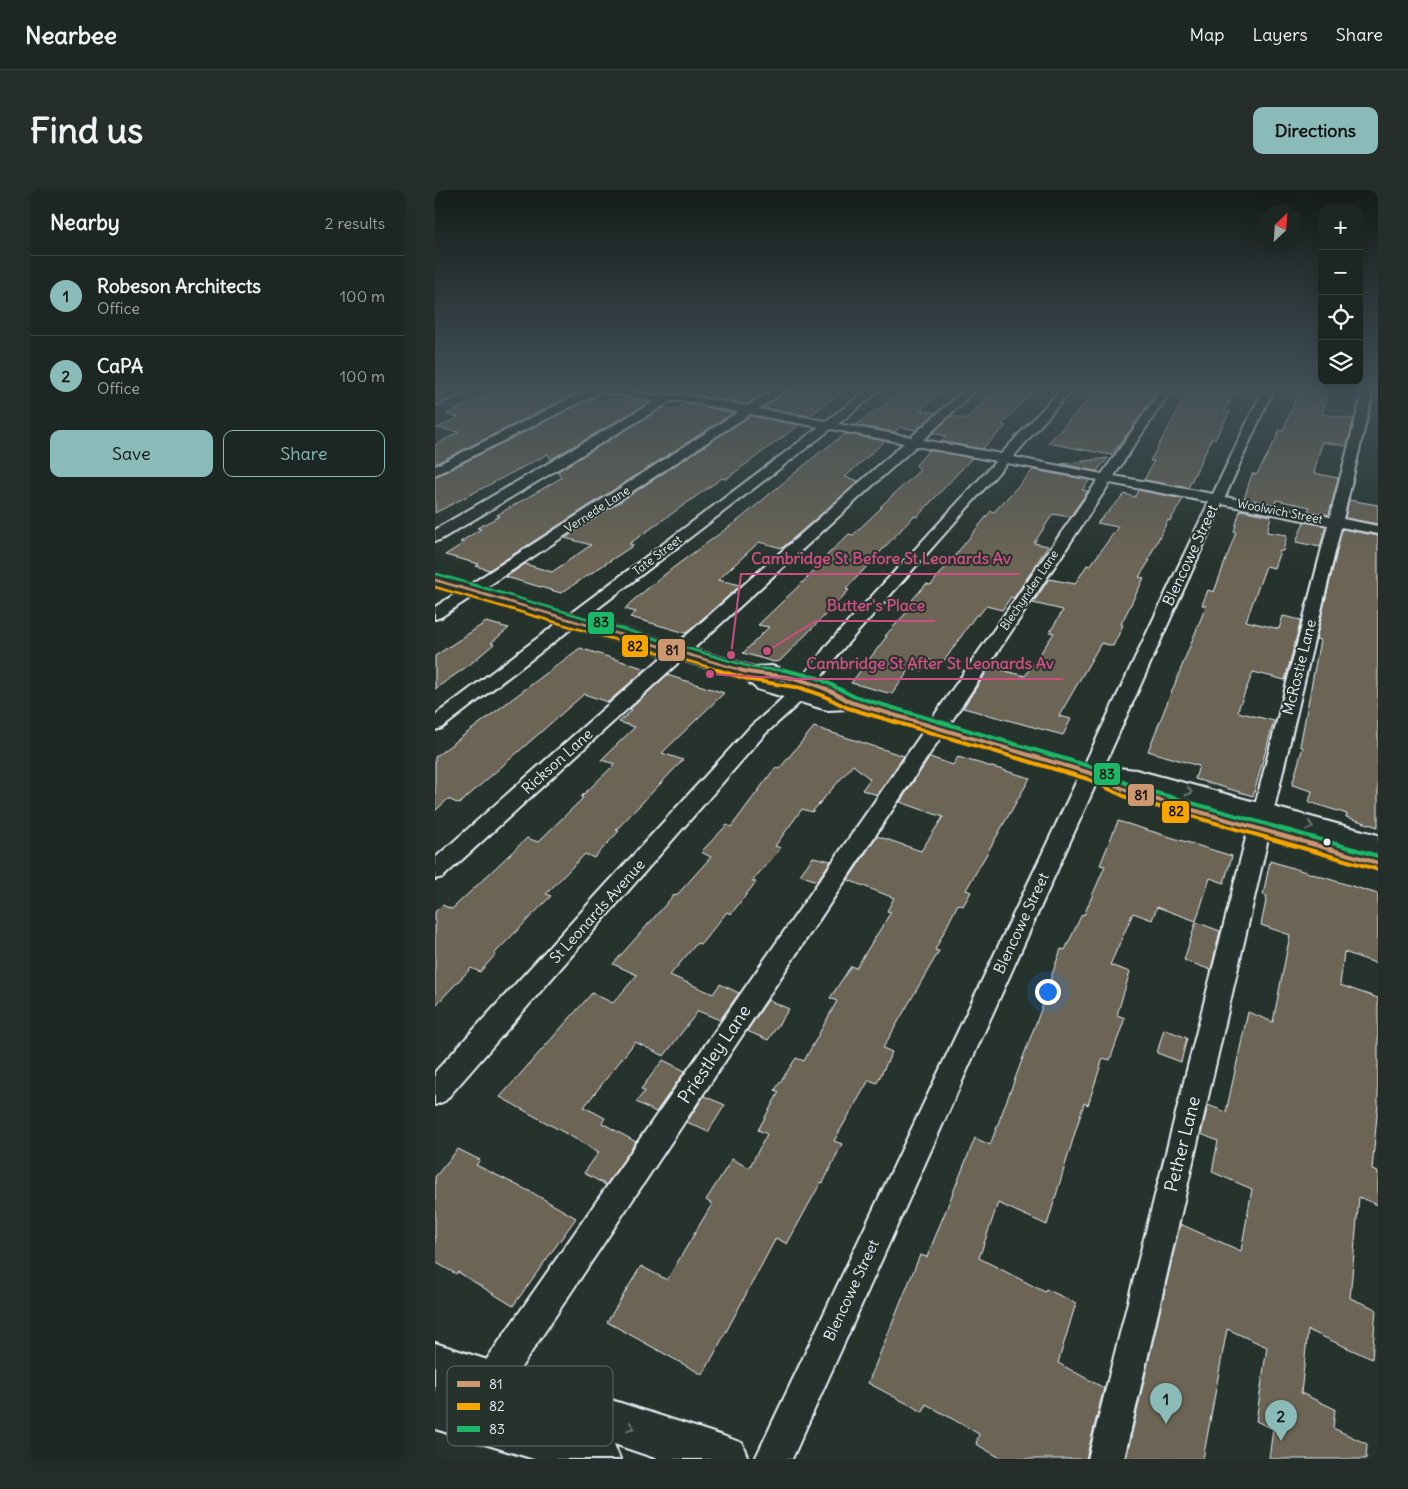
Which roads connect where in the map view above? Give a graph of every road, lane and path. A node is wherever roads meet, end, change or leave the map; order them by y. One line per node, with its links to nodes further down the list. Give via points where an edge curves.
1 (483, 446): 12 (street)
2 (587, 446): 17 (street)
3 (693, 446): 19 (street, Vernede Lane)
4 (800, 446): 21 (street, Tate Street)
5 (908, 446): 22 (street, Rickson Lane)
6 (936, 446): 11 (street, Woolwich Street)
7 (1016, 446): 11 (street, St Leonards Avenue)
8 (1128, 446): 13 (street, Blechynden Lane)
9 (1241, 446): 14 (street, Blencowe Street)
10 (1355, 446): 15 (street, McRostie Lane)
11 (1005, 459): 13 (street, Woolwich Street); 23 (street, St Leonards Avenue)
12 (435, 471)
13 (1106, 478): 14 (street, Woolwich Street); 25 (street, Blechynden Lane)
14 (1216, 499): 15 (street, Woolwich Street); 26 (street, Blencowe Street)
15 (1336, 522): 16 (street, Woolwich Street); 27 (street, McRostie Lane)
16 (1378, 530)
17 (439, 533)
18 (435, 580): 19 (main road)
19 (471, 591): 20 (street, Vernede Lane); 21 (main road)
20 (435, 614)
21 (571, 620): 22 (main road); 24 (street, Tate Street)
22 (679, 652): 23 (main road, via 753,674 765,684); 30 (street, Rickson Lane)
23 (797, 687): 25 (main road, via 827,703 850,702); 31 (street, St Leonards Avenue)
24 (435, 724)
25 (935, 728): 26 (main road); 33 (street, Priestley Lane)
26 (1090, 773): 27 (main road, via 1130,792); 41 (street, Blencowe Street)
27 (1261, 821): 28 (main road, one-way to 28); 29 (main road); 42 (street, Pether Lane)
28 (1378, 845)
29 (1378, 863)
30 (435, 871)
31 (435, 1092)
32 (435, 1364): 34 (main road)
33 (502, 1366)
34 (447, 1368)
35 (435, 1407): 36 (main road)
36 (447, 1411)
37 (613, 1421): 40 (main road, one-way to 40)
38 (561, 1446): 39 (main road)
39 (598, 1459)
40 (727, 1459)
41 (773, 1459)
42 (1106, 1459)

